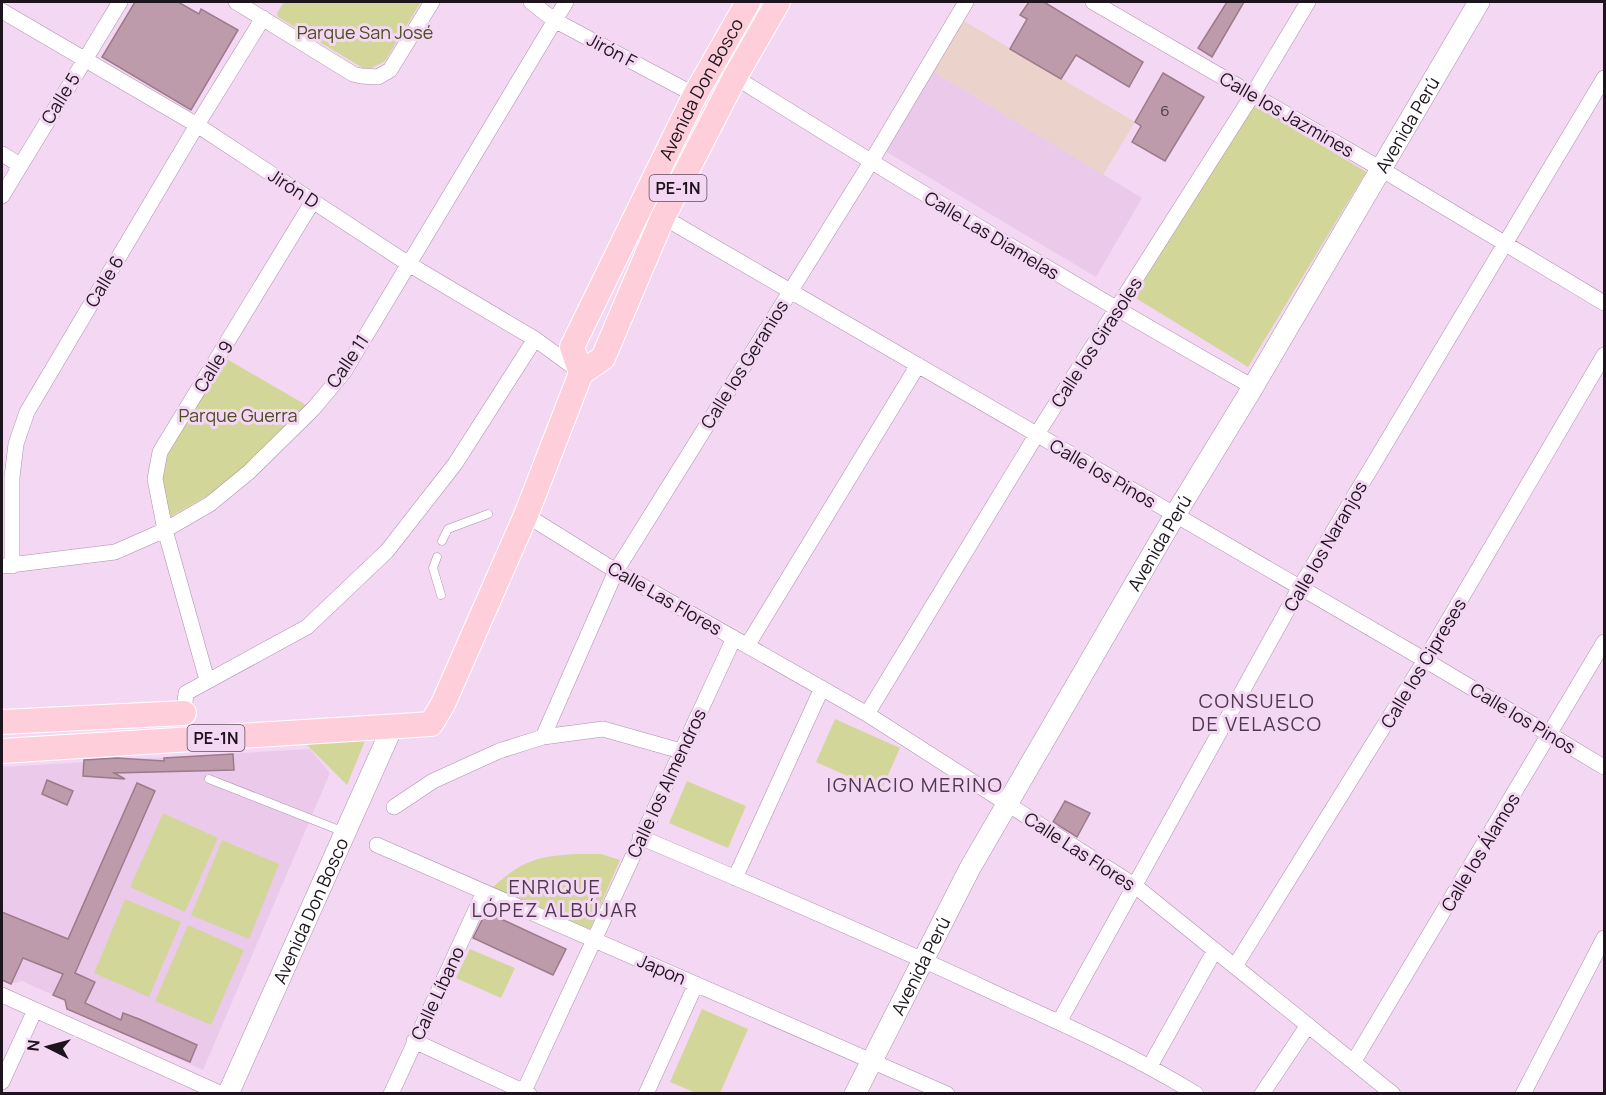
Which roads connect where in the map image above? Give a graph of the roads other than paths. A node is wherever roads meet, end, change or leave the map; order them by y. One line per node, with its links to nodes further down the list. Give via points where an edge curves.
1 (120, 2): 15 (street, Calle 5)
2 (237, 2): 13 (street)
3 (432, 2): 13 (street, via 390,70 378,77 353,74)
4 (531, 2): 14 (street, Jirón F)
5 (566, 2): 14 (street, Calle 11)
6 (748, 2): 19 (main road, Avenida Don Bosco / PE-1N)
7 (778, 2): 16 (main road, Avenida Don Bosco / PE-1N)
8 (966, 2): 22 (street, Calle los Geranios)
9 (1093, 2): 18 (street, Calle los Jazmines)
10 (1308, 2): 18 (street, Calle los Girasoles)
11 (1479, 2): 24 (street, Avenida Perú)
12 (2, 11): 15 (street, Jirón D)
13 (263, 18): 20 (street, Calle 6)
14 (554, 20): 19 (street, Jirón F); 29 (street, Calle 11)
15 (84, 61): 20 (street, Jirón D); 23 (street, Calle 5)
16 (735, 77): 22 (street, Calle Las Diamelas); 27 (main road, Avenida Don Bosco / PE-1N)
17 (1605, 78): 28 (street, Calle los Naranjos)
18 (1253, 94): 24 (street, Calle los Jazmines); 32 (street, Calle los Girasoles)
19 (695, 95): 36 (main road, Avenida Don Bosco / PE-1N, via 572,347)
20 (197, 125): 26 (street, Jirón D); 45 (street, Calle 6, via 27,412 16,444)
21 (2, 154): 23 (street)
22 (871, 162): 30 (street, Calle los Geranios); 32 (street, Calle Las Diamelas)
23 (20, 165): 25 (street, Calle 5)
24 (1381, 169): 28 (street, Calle los Jazmines); 37 (street, Avenida Perú)
25 (2, 196)
26 (314, 201): 29 (street, Jirón D); 42 (street, Calle 9, via 160,452 155,478)
27 (663, 218): 30 (street, Calle los Pinos); 36 (main road, Avenida Don Bosco / PE-1N, via 603,358)
28 (1505, 243): 31 (street, Calle los Jazmines); 47 (street, Calle los Naranjos)
29 (407, 263): 33 (street, Jirón D); 42 (street, Calle 11, via 344,372 314,408 210,504)
30 (790, 290): 35 (street, Calle los Pinos); 46 (street, Calle los Geranios)
31 (1605, 303)
32 (1116, 310): 37 (street, Calle Las Diamelas); 38 (street, Calle los Girasoles)
33 (535, 339): 36 (street, Jirón D); 52 (street, via 455,464 387,551 307,627)
34 (1605, 355): 51 (street, Calle los Cipreses)
35 (918, 364): 38 (street, Calle los Pinos); 49 (street, Calle los Almendros)
36 (581, 373): 40 (main road, PE-1N)
37 (1253, 387): 41 (street, Avenida Perú)
38 (1037, 434): 41 (street, Calle los Pinos); 55 (street, Calle los Girasoles)
39 (488, 514): 43 (lane, via 448,529)
40 (525, 514): 46 (street, Calle Las Flores); 57 (main road, PE-1N, via 431,724)
41 (1175, 515): 47 (street, Calle los Pinos); 64 (street, Avenida Perú)
42 (165, 530): 45 (street, Calle 11, via 115,552); 52 (street, Calle 9)
43 (442, 541)
44 (437, 557): 48 (lane, via 433,568)
45 (7, 566)
46 (616, 571): 49 (street, Calle Las Flores); 59 (street, Calle los Geranios)
47 (1300, 587): 51 (street, Calle los Pinos); 70 (street, Calle los Naranjos)
48 (441, 595)
49 (741, 642): 53 (street, Calle Las Flores); 61 (street, Calle los Almendros)
50 (1605, 642): 58 (street, Calle los Álamos)
51 (1425, 660): 58 (street, Calle los Pinos); 76 (street, Calle los Cipreses)
52 (207, 680): 54 (street, via 186,693)
53 (822, 688): 55 (street, Calle Las Flores); 69 (street)
54 (184, 713): 56 (main road, PE-1N)
55 (867, 714): 64 (street, Calle Las Flores)
56 (2, 722)
57 (392, 728): 60 (main road, PE-1N); 66 (street, Avenida Don Bosco)
58 (1550, 735): 62 (street, Calle los Pinos); 84 (street, Calle los Álamos)
59 (543, 737): 61 (street, via 603,729); 65 (street, via 499,751 432,781)
60 (2, 751)
61 (681, 751): 67 (street, Calle los Almendros)
62 (1605, 767)
63 (209, 779): 66 (lane)
64 (1007, 804): 70 (street, Calle Las Flores); 75 (street, Avenida Perú)
65 (394, 807)
66 (345, 832): 89 (street, Avenida Don Bosco)
67 (640, 837): 69 (street); 73 (street, Calle los Almendros)
68 (377, 845): 71 (street, Japon)
69 (735, 878): 75 (street)
70 (1134, 885): 74 (street, Calle Las Flores); 80 (street, Calle los Naranjos)
71 (484, 892): 73 (street, Japon); 82 (street, Calle Líbano)
72 (1605, 938): 97 (street)
73 (596, 940): 77 (street, Japon); 87 (street, Calle los Almendros)
74 (1215, 950): 76 (street, Calle Las Flores); 85 (street)
75 (922, 959): 80 (street); 83 (street, Avenida Perú)
76 (1235, 966): 81 (street, Calle Las Flores)
77 (696, 984): 83 (street, Japon); 91 (street)
78 (2, 995): 79 (street)
79 (34, 1010): 86 (street); 88 (street)
80 (1059, 1022): 85 (street)
81 (1308, 1025): 84 (street, Calle Las Flores); 95 (street)
82 (414, 1041): 87 (street); 90 (street, Calle Líbano)
83 (870, 1060): 92 (street, Avenida Perú); 93 (street, Japon)
84 (1354, 1061): 96 (street, Calle Las Flores)
85 (1150, 1066): 94 (street)
86 (2, 1082)
87 (526, 1092)
88 (222, 1094)
89 (228, 1094)
90 (391, 1094)
91 (646, 1094)
92 (855, 1094)
93 (947, 1094)
94 (1196, 1094)
95 (1262, 1094)
96 (1393, 1094)
97 (1524, 1094)

